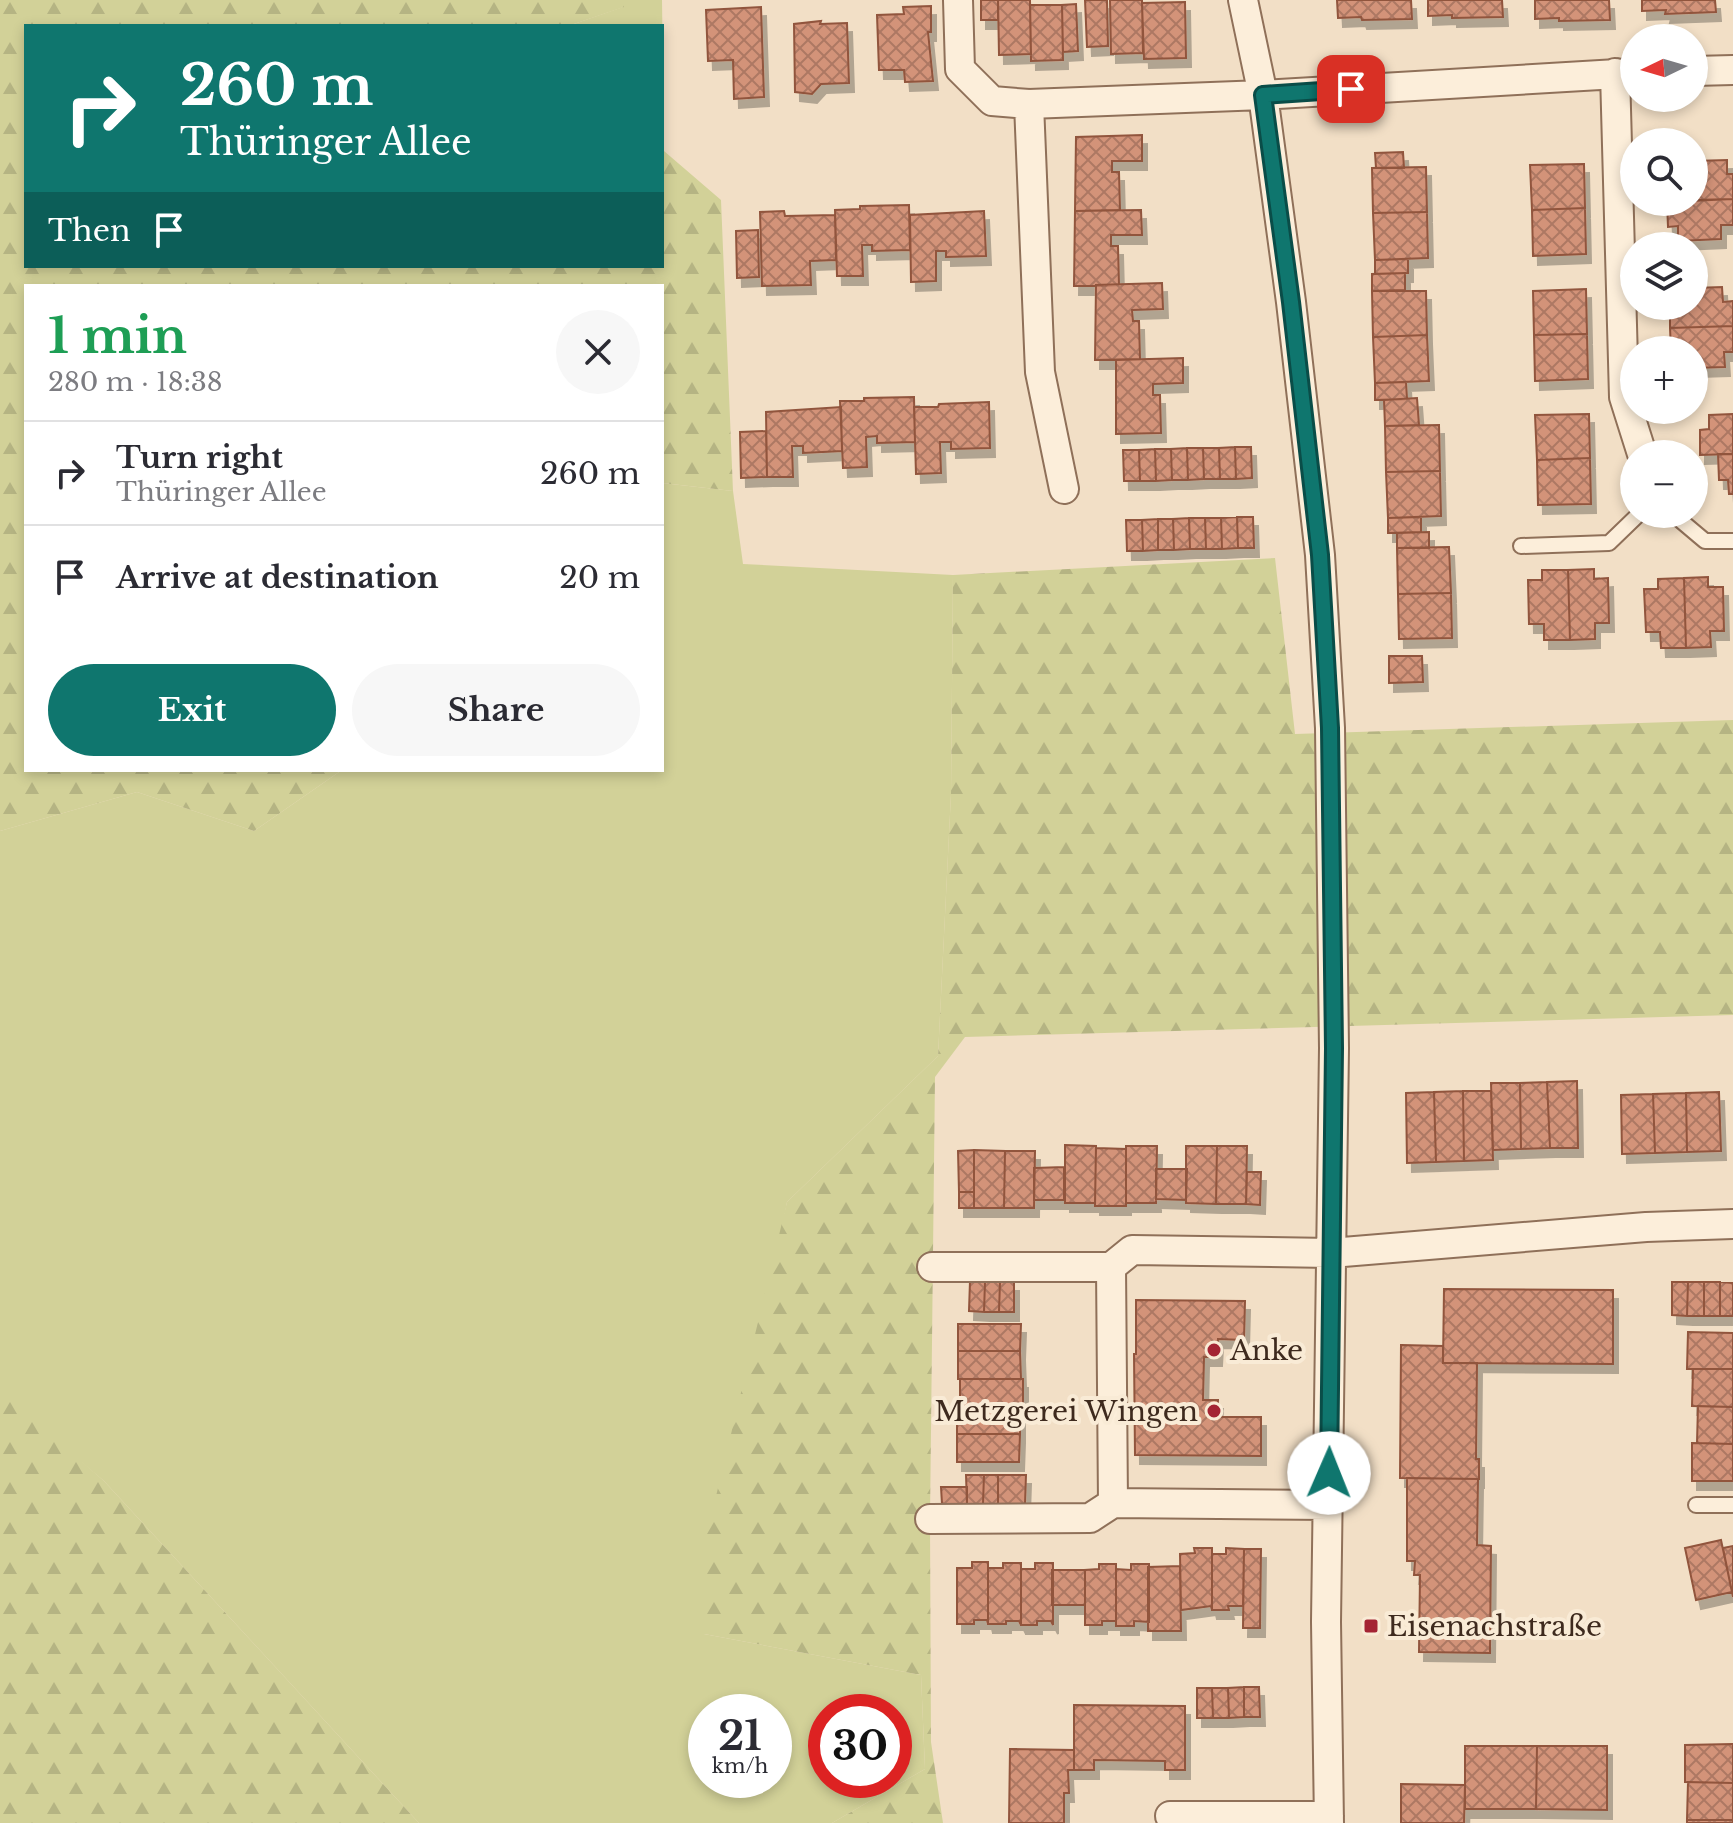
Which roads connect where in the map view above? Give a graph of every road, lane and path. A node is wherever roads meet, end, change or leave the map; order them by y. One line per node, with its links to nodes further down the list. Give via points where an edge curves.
1 (958, 0): 7 (street, via 960,69 992,101)
2 (1243, 0): 6 (street)
3 (1733, 70): 4 (street)
4 (1708, 71)
5 (1620, 73): 6 (street)
6 (1263, 95): 7 (street); 16 (street, via 1321,571 1330,728)
7 (1029, 104): 10 (street, via 1040,372)
8 (1624, 112): 9 (street, via 1624,397)
9 (1638, 440)
10 (1064, 489)
11 (1625, 528): 14 (lane, via 1609,543)
12 (1690, 528): 13 (lane, via 1705,541)
13 (1733, 541)
14 (1521, 546)
15 (1733, 1224): 16 (street)
16 (1331, 1253): 18 (street, via 1132,1250); 20 (street)
17 (932, 1267): 18 (street)
18 (1111, 1267): 19 (street)
19 (1113, 1503): 20 (street); 23 (street, via 1090,1518)
20 (1329, 1505): 25 (street)
21 (1696, 1505): 22 (lane)
22 (1733, 1505)
23 (930, 1519)
24 (1170, 1816): 25 (street)
25 (1329, 1820)

